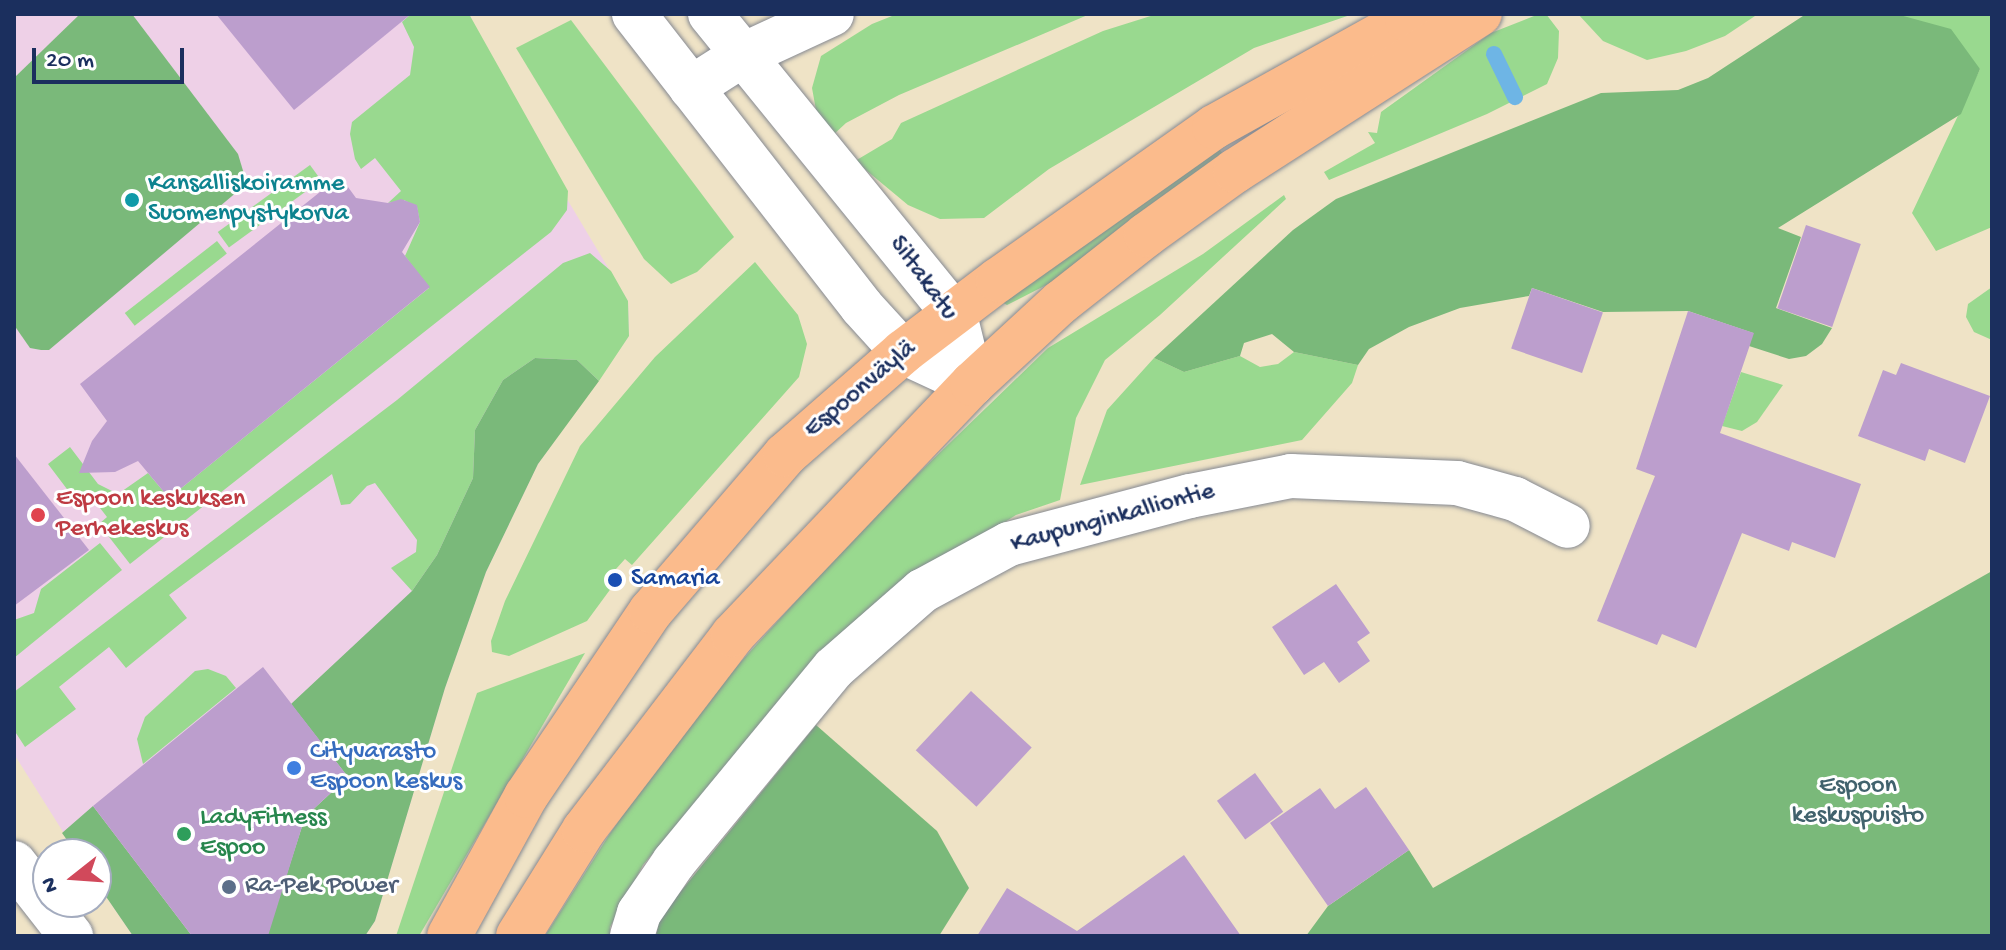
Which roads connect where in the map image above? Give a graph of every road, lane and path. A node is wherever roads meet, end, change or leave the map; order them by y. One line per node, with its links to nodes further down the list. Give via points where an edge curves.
1 (634, 14): 7 (street, Siltakatu)
2 (710, 14): 6 (street, Siltakatu)
3 (832, 14): 6 (street)
4 (1434, 14): 8 (main road, Espoonväylä, via 1407,20 1214,127)
5 (1480, 14): 10 (main road, via 1235,171 1146,235 1061,302)
6 (741, 56): 7 (street); 8 (street, Siltakatu)
7 (691, 88): 9 (street, Siltakatu)
8 (955, 315): 9 (main road, Espoonväylä); 10 (street, Siltakatu)
9 (903, 352): 10 (street, Siltakatu); 14 (main road, Espoonväylä, via 785,455 651,611 526,796)
10 (972, 384): 15 (main road, via 733,635 584,830)
11 (1568, 526): 16 (street, Kaupunginkalliontie, via 1515,499 1457,483 1291,476 1190,496 1009,544 922,591 834,668 674,862 639,913)
12 (14, 863): 13 (street)
13 (71, 936)
14 (449, 936)
15 (518, 936)
16 (632, 936)

